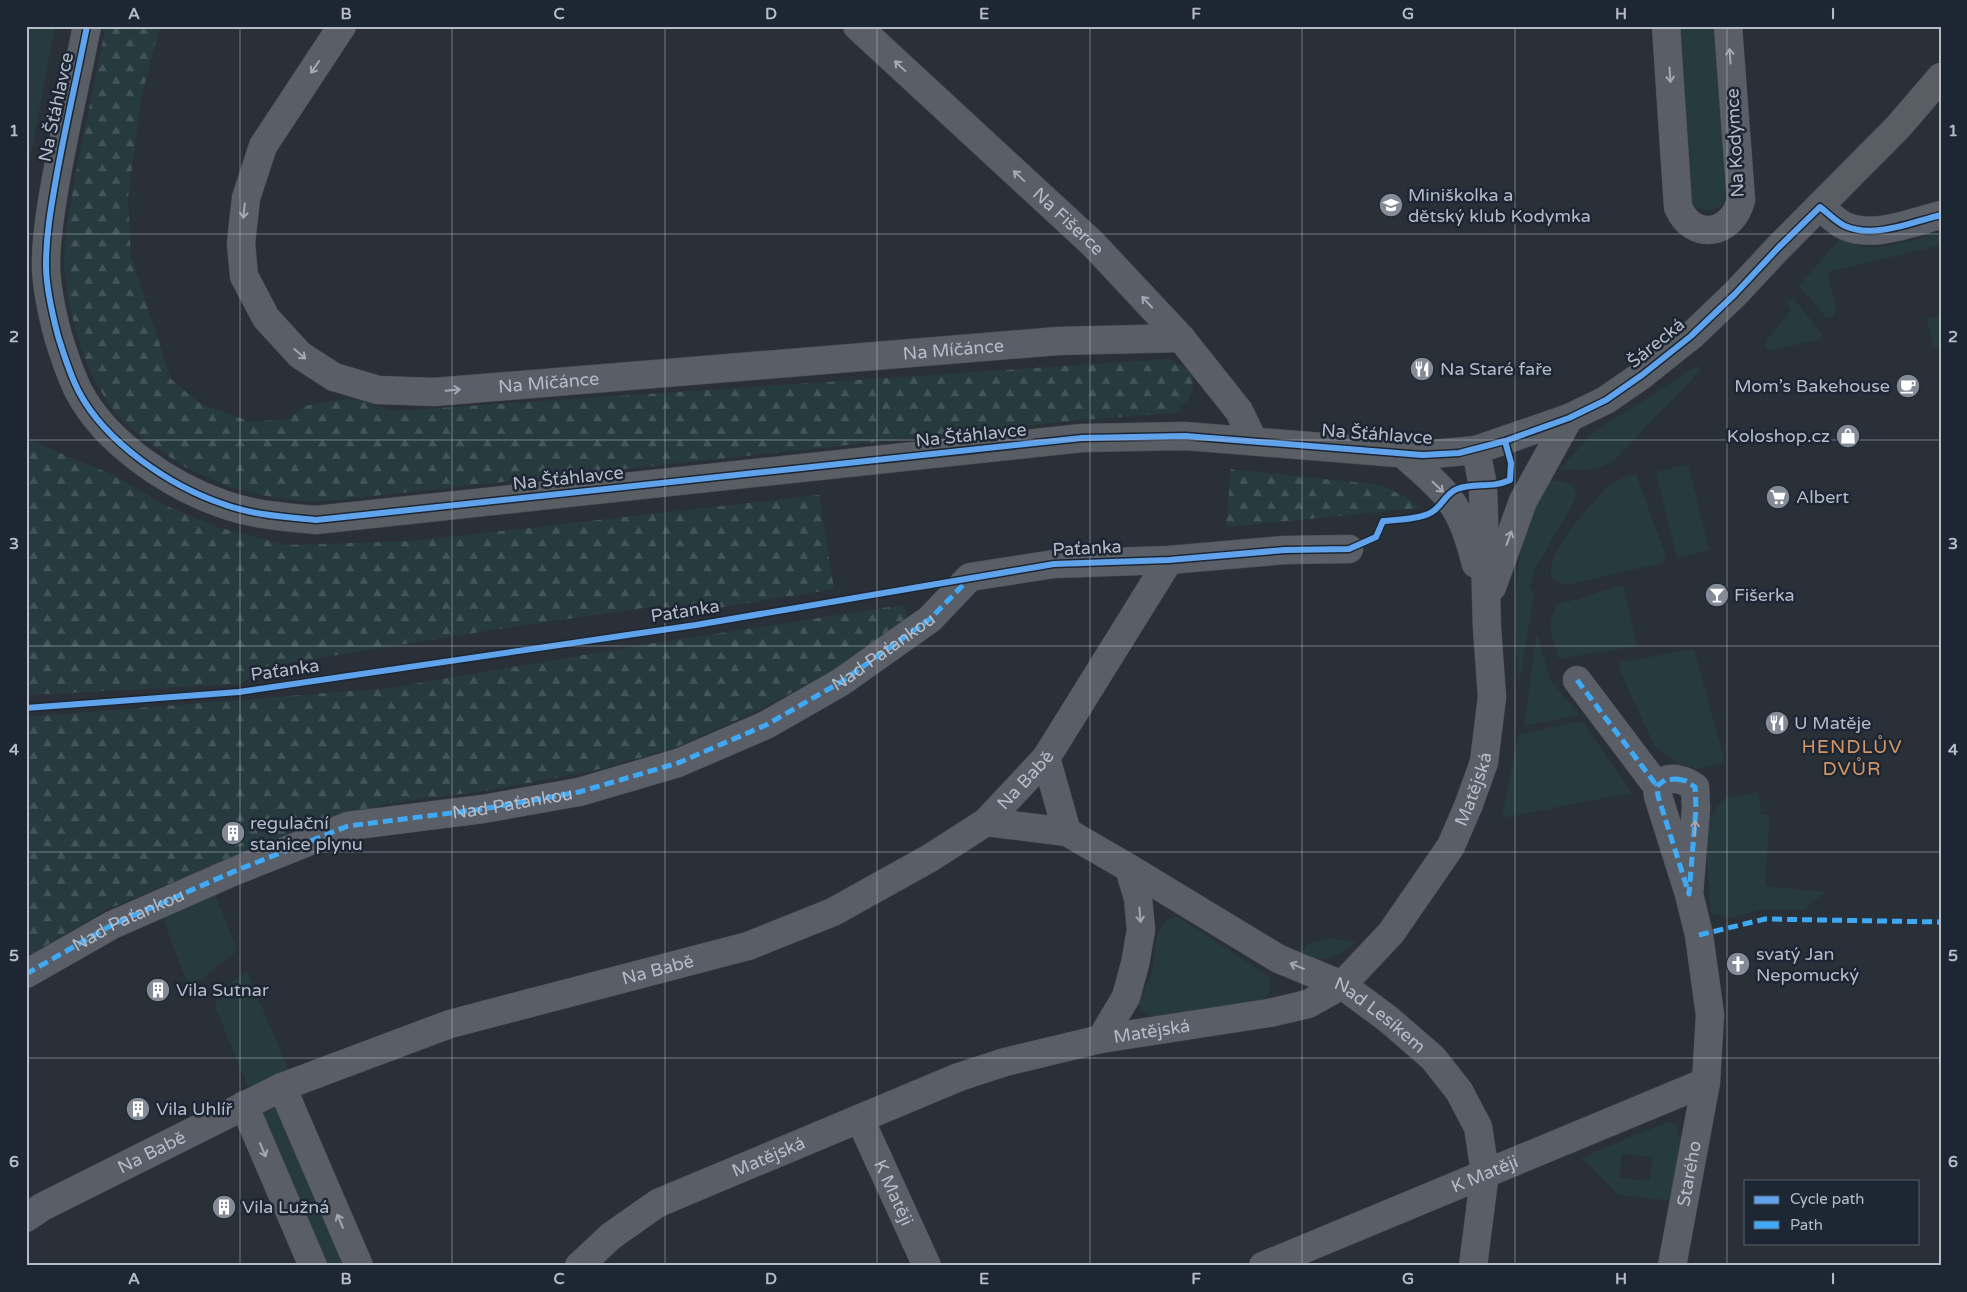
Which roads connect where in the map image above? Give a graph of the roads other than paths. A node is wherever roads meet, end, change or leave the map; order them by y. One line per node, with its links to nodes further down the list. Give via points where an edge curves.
1 (88, 26): 11 (street, Na Šťáhlavce, via 48,229 46,267 52,313 64,357 80,393 101,425 133,454 174,482 223,504 272,516 316,520 1082,438 1158,436)
2 (342, 26): 9 (street, Na Míčánce, one-way to 9, via 263,146 246,198 241,242 244,276 266,318 300,355 334,377 378,390 434,392 1058,341)
3 (857, 26): 9 (street, Na Fišerce, one-way to 3, via 1093,244)
4 (1666, 26): 5 (street, Na Kodymce, one-way to 5, via 1678,207 1683,218 1701,230 1723,227 1738,212 1741,200)
5 (1728, 26)
6 (1941, 78): 7 (street, Šárecká)
7 (1820, 207): 8 (street, via 1844,226 1877,231); 10 (street, Šárecká, via 1691,336 1642,376 1606,400)
8 (1941, 215)
9 (1181, 338): 11 (street, Na Fišerce, via 1239,411)
10 (1569, 418): 12 (street, Šárecká); 17 (street, Matějská, one-way to 10, via 1523,501)
11 (1253, 440): 13 (street, Na Šťáhlavce)
12 (1476, 450): 13 (street, Na Šťáhlavce); 17 (street, Matějská, via 1482,486)
13 (1402, 454): 17 (street, Matějská, one-way to 17, via 1447,496 1460,516)
14 (1349, 549): 15 (street, Paťanka, via 1285,550)
15 (1169, 560): 16 (street, Paťanka, via 1054,564); 19 (street, Na Babě)
16 (970, 577): 25 (street, Nad Paťankou, via 930,619 841,682 766,725 678,763 579,792 484,809 348,826 121,921)
17 (1487, 600): 26 (street, Matějská, via 1492,697 1484,762 1470,804 1450,846 1391,933)
18 (1578, 680): 20 (street)
19 (1046, 758): 21 (street, Na Babě); 22 (street)
20 (1657, 786): 24 (street); 24 (street, one-way to 20, via 1695,787 1677,779 1665,780)
21 (986, 822): 22 (street); 29 (street, Na Babě, via 930,858 833,912 748,946 450,1024)
22 (1067, 832): 23 (street, Nad Lesíkem)
23 (1129, 868): 26 (street, Nad Lesíkem, one-way to 23, via 1279,959); 27 (street, one-way to 27, via 1138,898 1140,938 1126,997)
24 (1689, 894): 28 (street, via 1699,935 1710,1015)
25 (26, 974)
26 (1342, 985): 27 (street, Matějská, via 1308,1004 1269,1013); 32 (street, Nad Lesíkem, via 1433,1058 1459,1091 1478,1127)
27 (1101, 1039): 31 (street, Matějská, via 1004,1062 959,1077)
28 (1706, 1082): 32 (street, K Matěji); 40 (street, Starého)
29 (282, 1087): 30 (street, Na Babě); 35 (street, one-way to 29)
30 (244, 1105): 33 (street, Na Babě); 34 (street, one-way to 34)
31 (860, 1119): 36 (street, Matějská, via 658,1204 611,1236); 37 (street, K Matěji)
32 (1485, 1172): 38 (street, K Matěji); 39 (street, Nad Lesíkem)
33 (26, 1218)
34 (314, 1266)
35 (359, 1266)
36 (579, 1266)
37 (927, 1266)
38 (1264, 1266)
39 (1473, 1266)
40 (1672, 1266)

